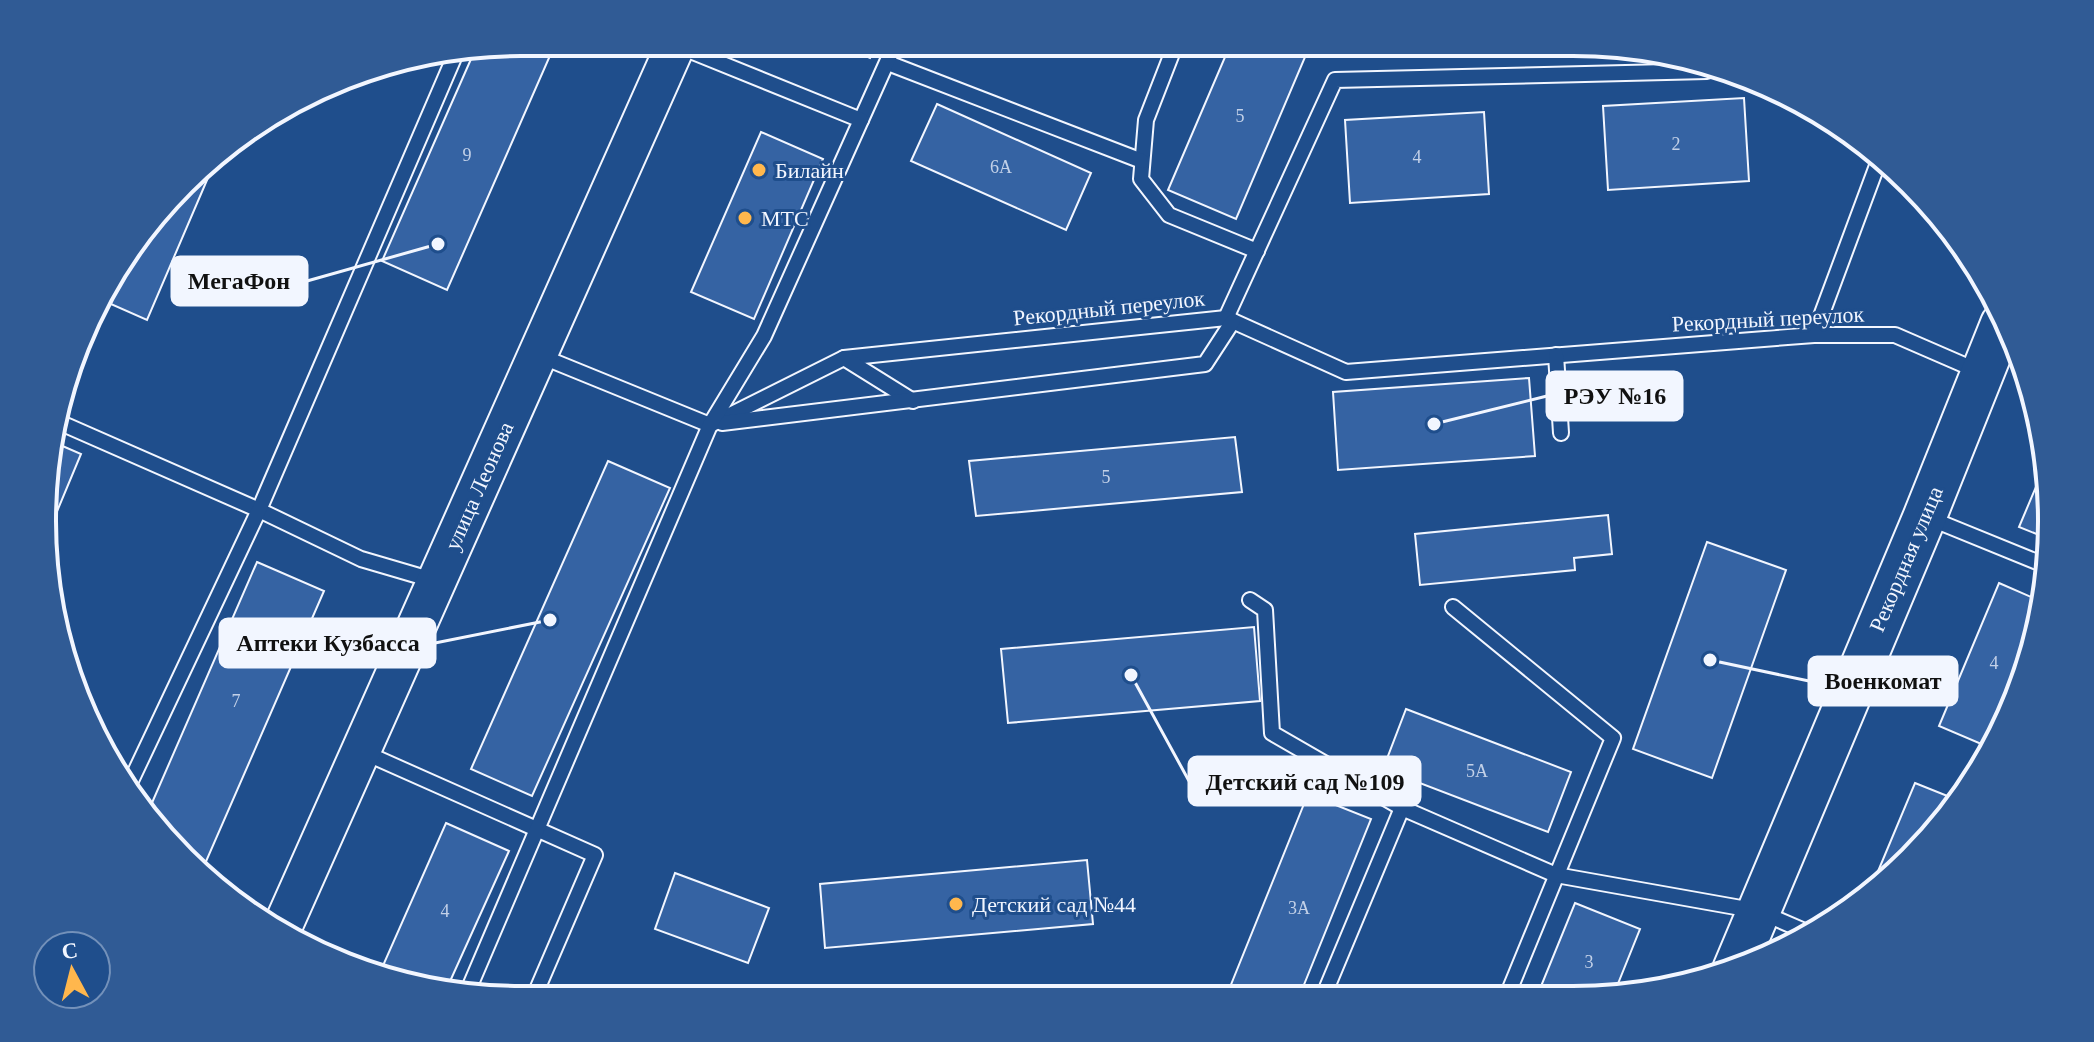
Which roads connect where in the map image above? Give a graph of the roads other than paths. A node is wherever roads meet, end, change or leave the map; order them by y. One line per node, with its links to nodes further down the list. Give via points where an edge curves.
1 (672, 56): 15 (street, улица Леонова)
2 (706, 56): 8 (lane)
3 (891, 56): 6 (lane)
4 (1171, 56): 9 (lane, via 1146,120)
5 (452, 61): 23 (lane)
6 (888, 63): 8 (lane); 9 (lane)
7 (1691, 71): 11 (lane, via 1335,80)
8 (861, 120): 21 (lane, via 764,336)
9 (1142, 161): 11 (lane, via 1141,179 1169,215)
10 (1876, 168): 14 (lane)
11 (1257, 251): 12 (lane)
12 (1229, 319): 16 (lane, Рекордный переулок, via 1346,372); 17 (lane, Рекордный переулок); 19 (lane, via 1205,364)
13 (1998, 333): 18 (main road, Рекордная улица)
14 (1814, 335): 16 (lane, Рекордный переулок); 18 (lane, Рекордный переулок, via 1895,335)
15 (538, 355): 21 (lane); 26 (street, улица Леонова)
16 (1556, 355): 22 (lane)
17 (844, 358): 19 (lane); 21 (lane, Рекордный переулок)
18 (1982, 373): 24 (main road, Рекордная улица)
19 (913, 401): 21 (lane)
20 (66, 425): 23 (lane)
21 (710, 425): 32 (lane)
22 (1561, 433)
23 (259, 510): 26 (lane, via 361,559); 30 (lane)
24 (1925, 516): 25 (lane); 34 (main road, Рекордная улица)
25 (2036, 561)
26 (436, 581): 29 (street, улица Леонова)
27 (1250, 600): 31 (lane, via 1265,610 1272,733)
28 (1453, 607): 33 (lane, via 1613,738)
29 (363, 752): 32 (lane); 35 (street, улица Леонова)
30 (133, 777)
31 (1402, 808): 33 (lane); 40 (lane)
32 (536, 830): 38 (lane); 39 (lane, via 595,855)
33 (1556, 875): 34 (lane); 41 (lane)
34 (1758, 911): 36 (lane); 37 (main road, Рекордная улица)
35 (285, 922)
36 (1798, 928)
37 (1740, 955)
38 (471, 983)
39 (539, 986)
40 (1328, 986)
41 (1511, 986)

